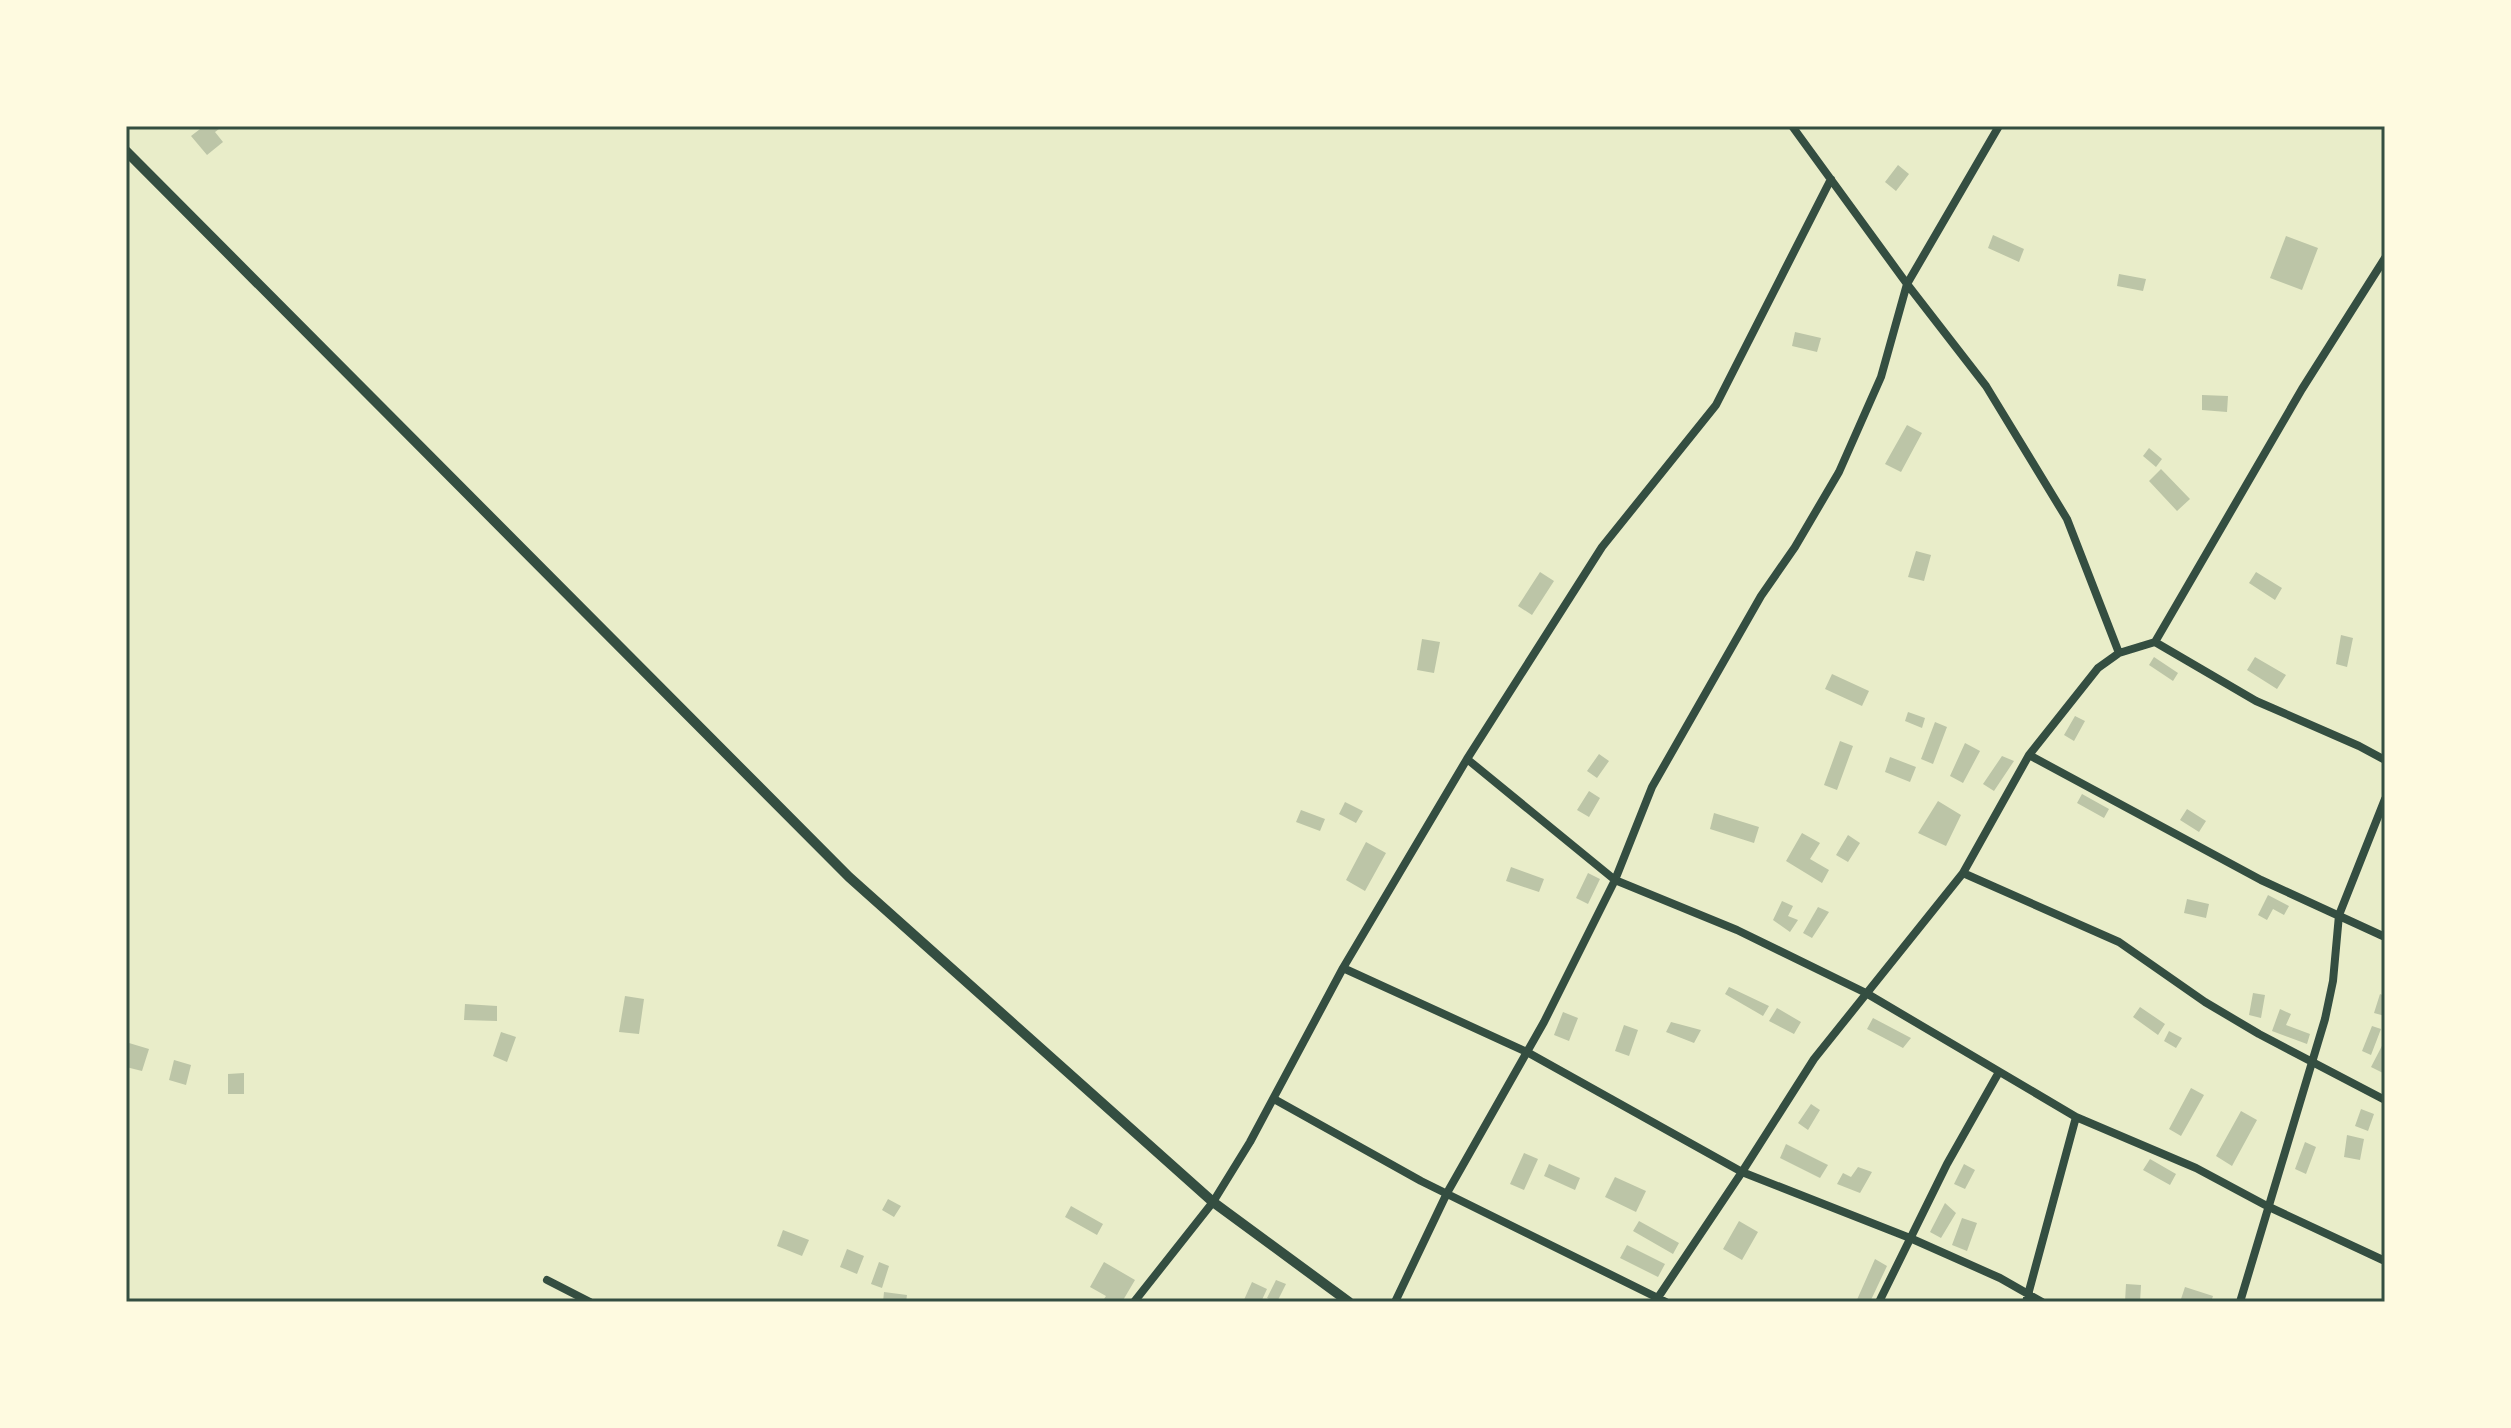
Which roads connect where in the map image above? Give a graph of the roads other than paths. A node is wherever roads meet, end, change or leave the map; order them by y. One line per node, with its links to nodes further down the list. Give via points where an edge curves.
1 (1792, 126): 4 (street)
2 (1999, 126): 6 (street)
3 (126, 151): 27 (street, via 849,877)
4 (1831, 179): 6 (street); 10 (street, via 1716,405 1602,547)
5 (2385, 258): 7 (street)
6 (1907, 284): 8 (street, via 1986,386 2067,519); 14 (street, via 1881,377 1839,472 1694,710 1652,787)
7 (2155, 642): 8 (street); 11 (street, via 2256,701)
8 (2119, 653): 9 (street, via 2098,668)
9 (2029, 755): 13 (street); 15 (street, via 2261,880)
10 (1467, 759): 14 (street); 17 (street)
11 (2385, 760)
12 (2385, 799): 15 (street)
13 (1963, 873): 18 (street); 20 (street, via 2119,942 2205,1002)
14 (1615, 880): 18 (street, via 1737,930); 19 (street)
15 (2339, 915): 16 (street); 20 (street, via 2333,981)
16 (2385, 937)
17 (1343, 968): 19 (street); 22 (street)
18 (1866, 993): 21 (street); 25 (street, via 1814,1059)
19 (1527, 1052): 25 (street); 26 (street)
20 (2311, 1061): 23 (street); 28 (street)
21 (1999, 1072): 24 (street); 29 (street)
22 (1274, 1099): 26 (street); 27 (street)
23 (2385, 1100)
24 (2076, 1117): 28 (street, via 2196,1168); 32 (street)
25 (1742, 1172): 29 (street); 33 (street)
26 (1447, 1193): 33 (street); 37 (street)
27 (1213, 1202): 35 (street); 36 (street)
28 (2267, 1206): 30 (street); 40 (street)
29 (1910, 1238): 32 (street, via 2000,1278); 38 (street)
30 (2385, 1261)
31 (547, 1280): 34 (street)
32 (2027, 1298): 39 (street)
33 (1659, 1301)
34 (590, 1302)
35 (1134, 1302)
36 (1349, 1302)
37 (1395, 1302)
38 (1879, 1302)
39 (2042, 1302)
40 (2240, 1302)

